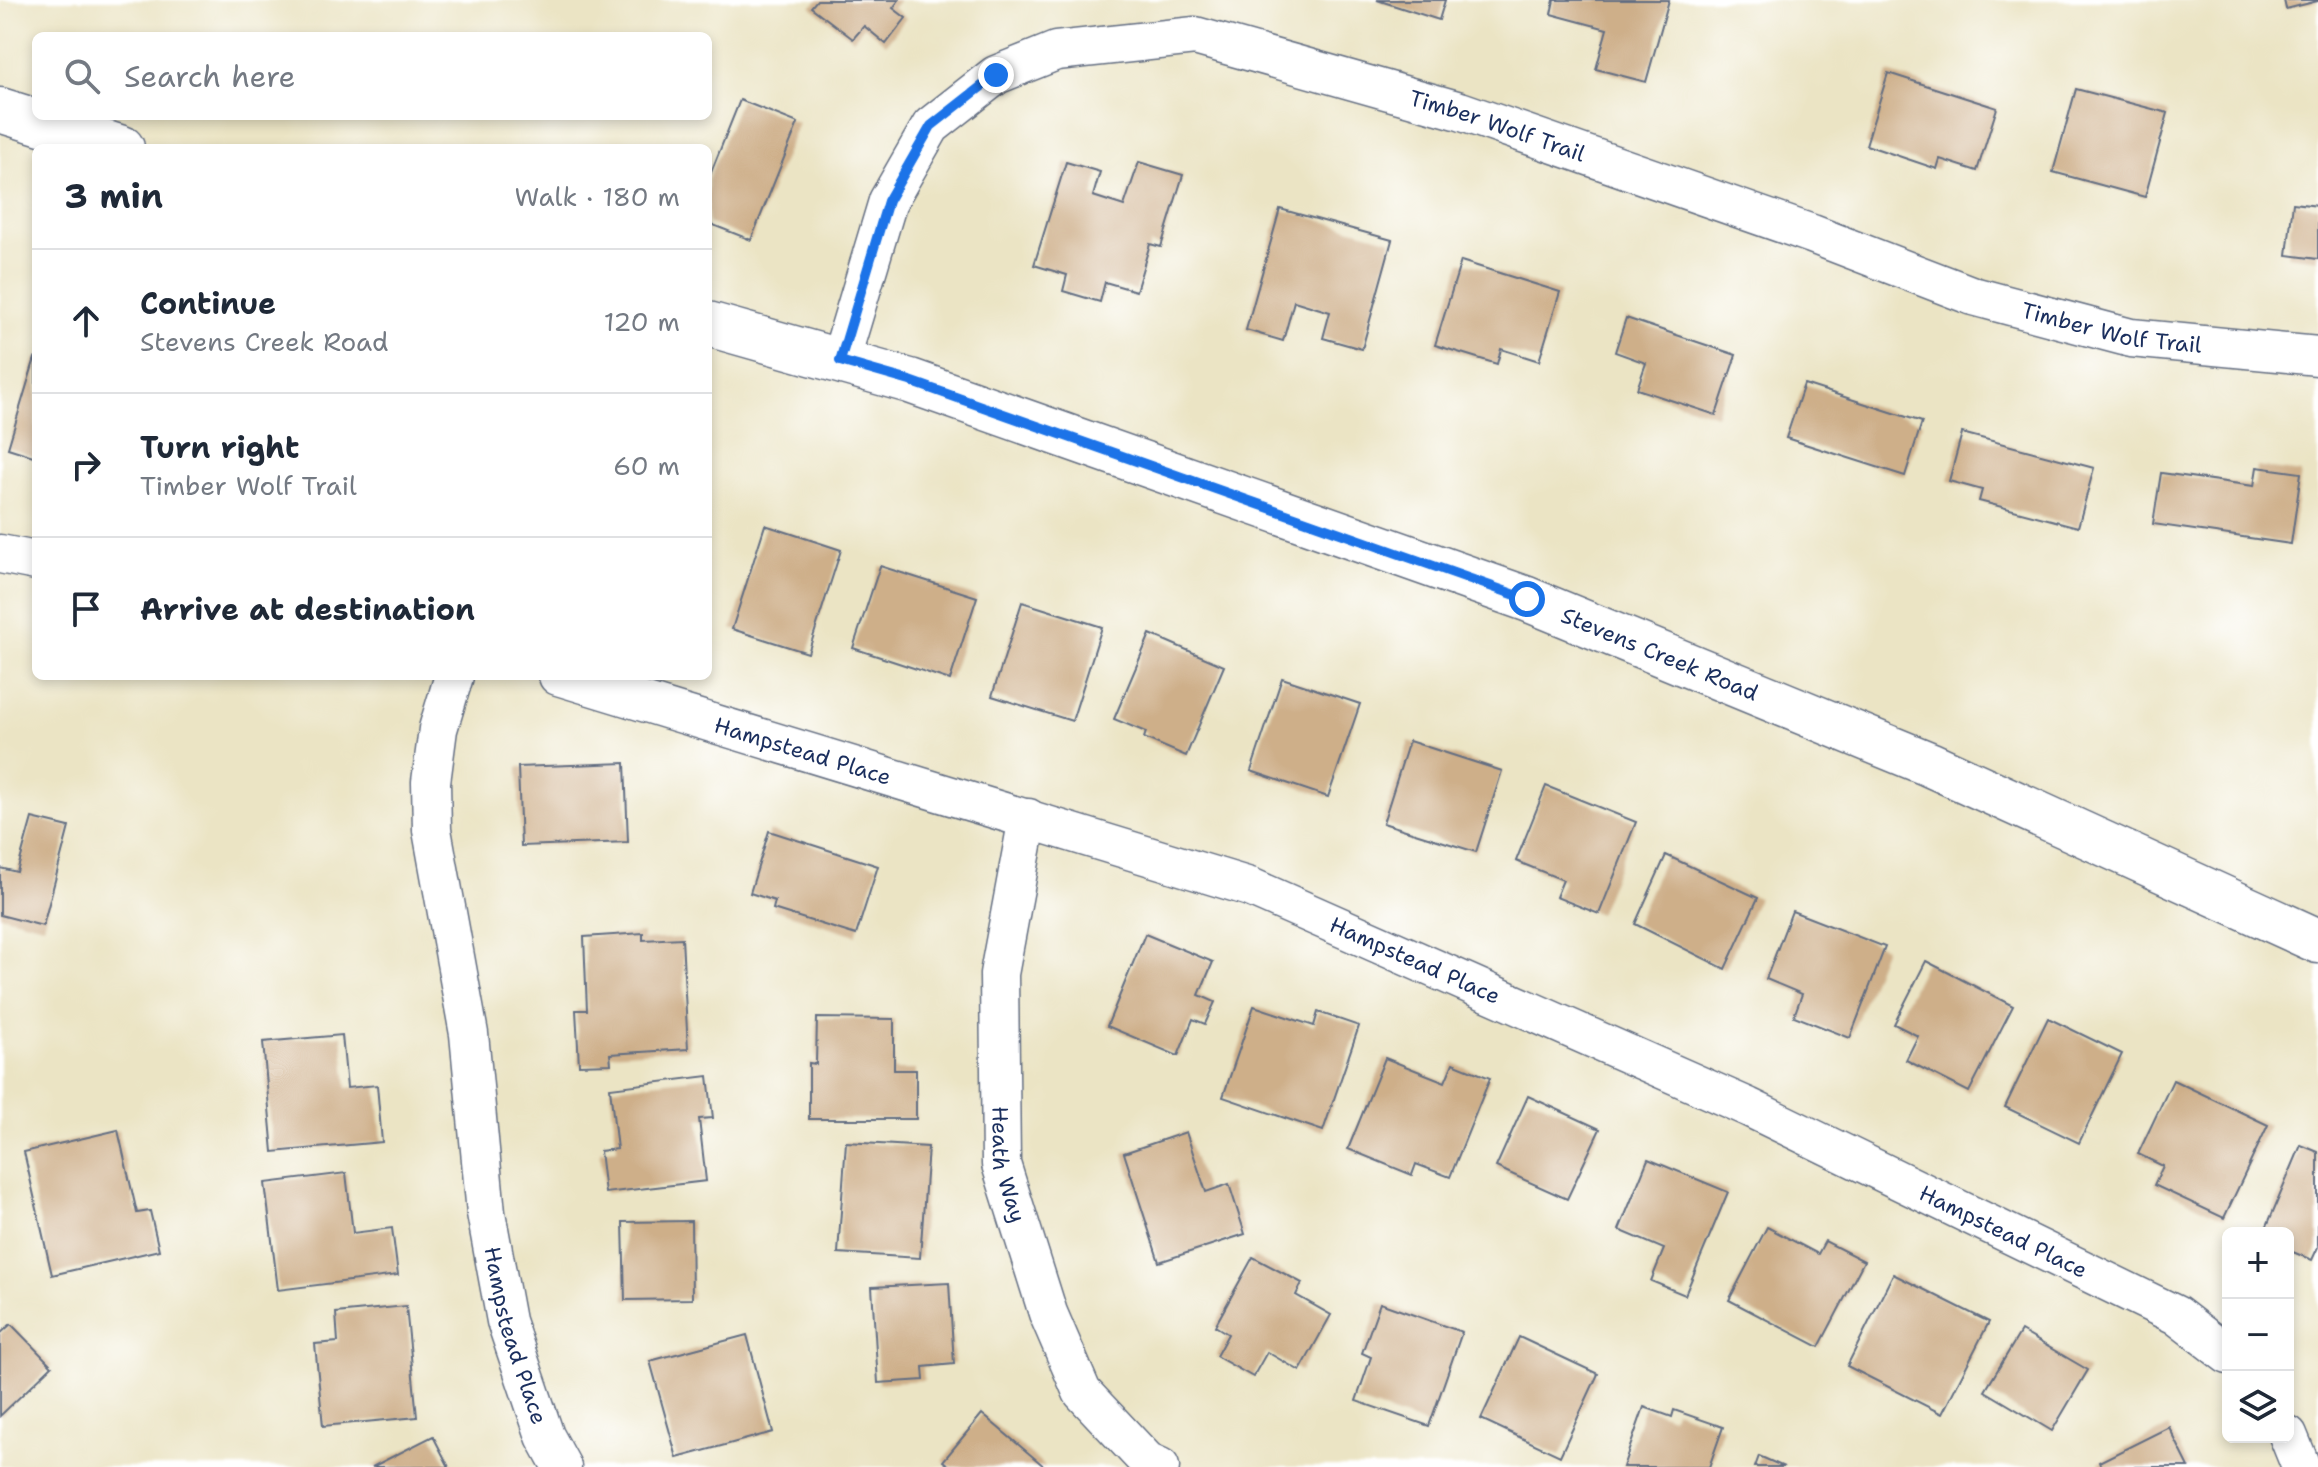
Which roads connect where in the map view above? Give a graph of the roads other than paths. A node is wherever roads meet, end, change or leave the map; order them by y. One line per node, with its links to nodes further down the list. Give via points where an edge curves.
1 (0, 110): 3 (street)
2 (32, 120): 4 (street)
3 (32, 120)
4 (109, 144)
5 (712, 325): 7 (street, Stevens Creek Road)
6 (2318, 356): 7 (street, Timber Wolf Trail, via 2131,338 1973,296 1460,111 1195,36 1056,51 996,75 931,126 888,201)
7 (840, 361): 13 (street, Stevens Creek Road, via 1527,599 1929,764)
8 (0, 554): 9 (street)
9 (32, 560)
10 (453, 680): 16 (street, Hampstead Place, via 438,729 432,830 469,1034 486,1213 506,1321 545,1436)
11 (571, 680): 12 (street, Hampstead Place)
12 (1028, 818): 14 (street, Hampstead Place, via 1250,887 1748,1107 2176,1315); 17 (street, Heath Way, via 999,974 1001,1164 1048,1313 1082,1392 1147,1461)
13 (2318, 941)
14 (2222, 1350)
15 (2291, 1443): 18 (street)
16 (562, 1467)
17 (1160, 1467)
18 (2301, 1467)

